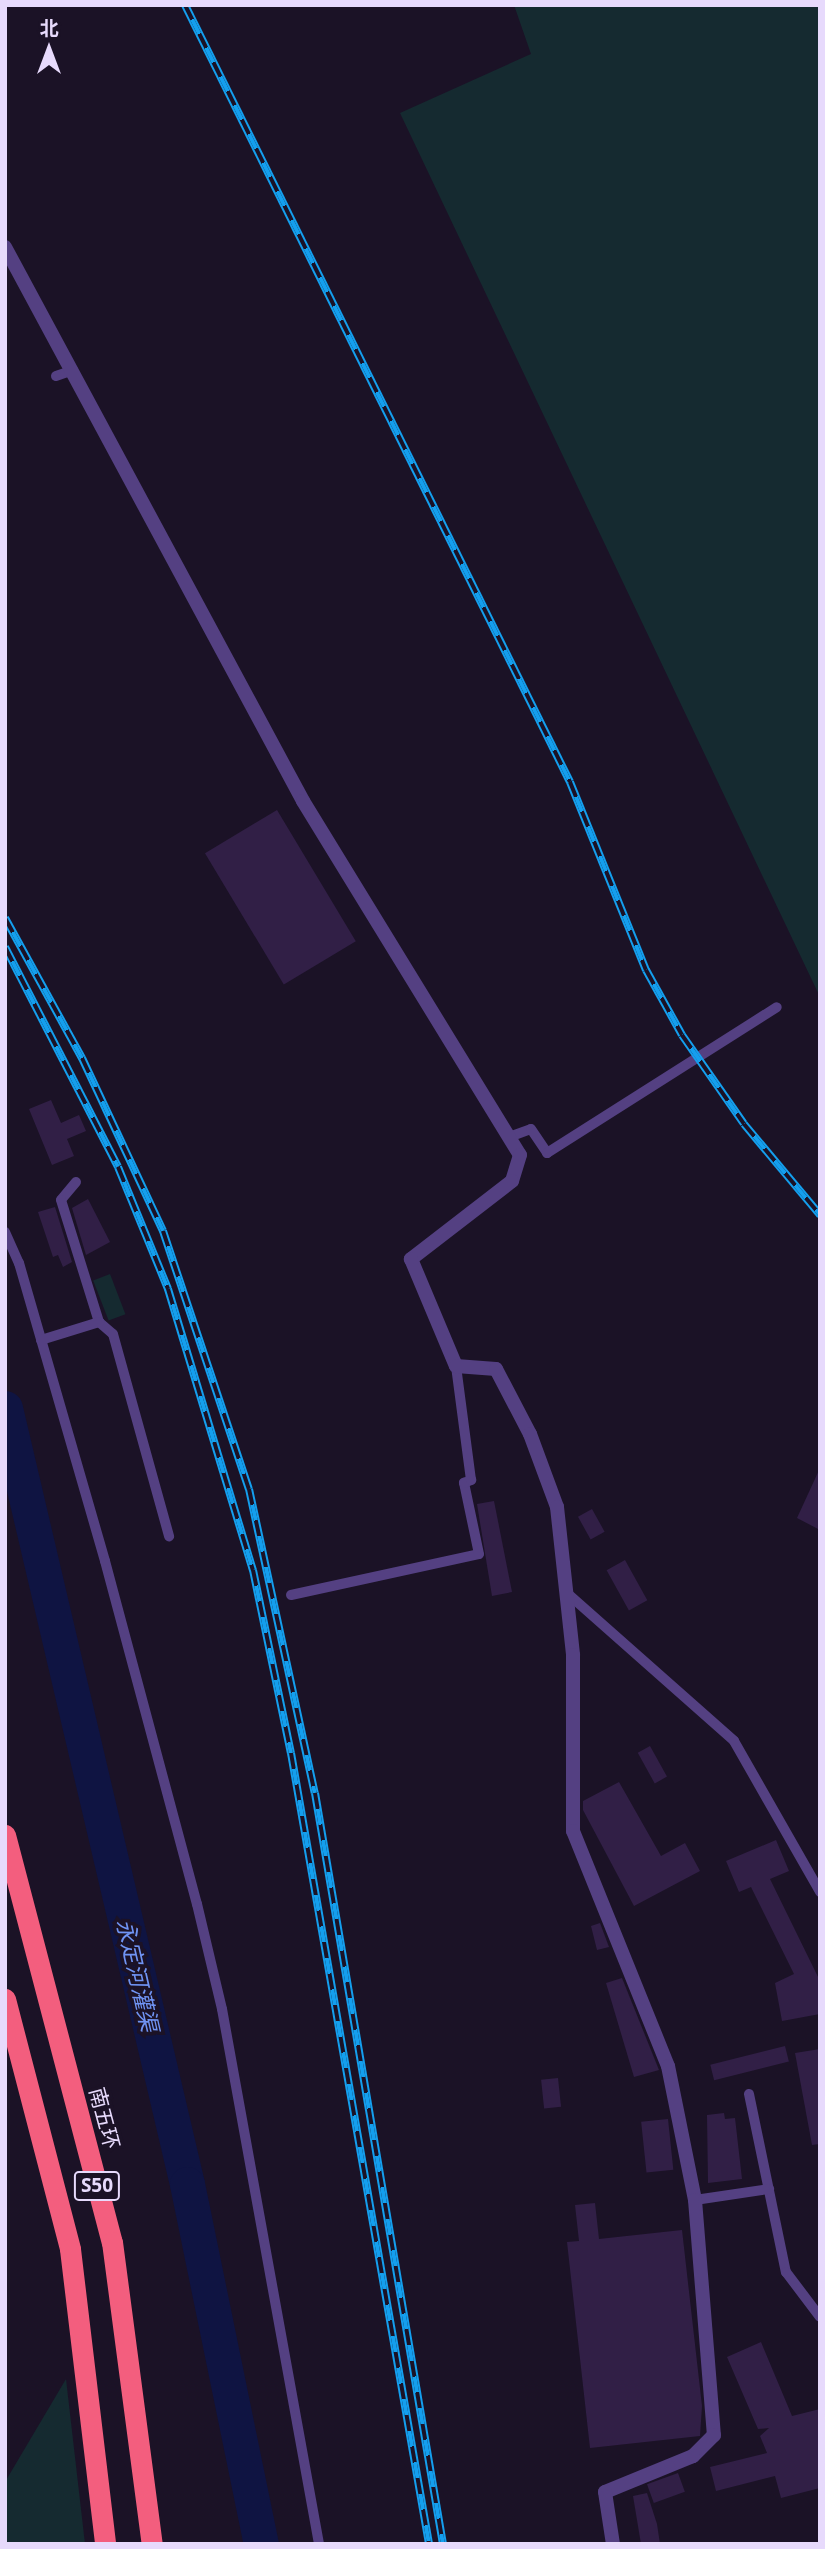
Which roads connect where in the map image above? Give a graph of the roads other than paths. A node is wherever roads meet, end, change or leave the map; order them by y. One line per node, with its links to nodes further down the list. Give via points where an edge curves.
1 (5, 247): 2 (street)
2 (73, 370): 3 (lane); 5 (street, via 303,801)
3 (56, 376)
4 (777, 1007): 5 (lane, via 547,1153 531,1129)
5 (509, 1137): 10 (street, via 520,1155 512,1181 411,1259)
6 (76, 1182): 8 (lane, via 61,1200)
7 (5, 1232): 9 (lane)
8 (99, 1322): 9 (lane); 11 (lane, via 113,1334)
9 (41, 1340): 23 (lane, via 222,2010)
10 (456, 1366): 12 (street, via 496,1369 530,1434 557,1507); 13 (lane, via 471,1480 464,1482 479,1554)
11 (169, 1536)
12 (567, 1593): 15 (lane, via 734,1741); 19 (street, via 573,1655 573,1831 668,2066)
13 (291, 1595)
14 (5, 1835): 22 (highway, 南五环 / S50, via 112,2242)
15 (820, 1892)
16 (5, 1999): 21 (highway, S50, via 70,2249)
17 (749, 2094): 18 (lane)
18 (769, 2189): 19 (lane); 20 (lane, via 786,2272)
19 (695, 2200): 24 (street, via 714,2435 694,2456 605,2492)
20 (820, 2317)
21 (105, 2544)
22 (152, 2544)
23 (319, 2544)
24 (613, 2544)

